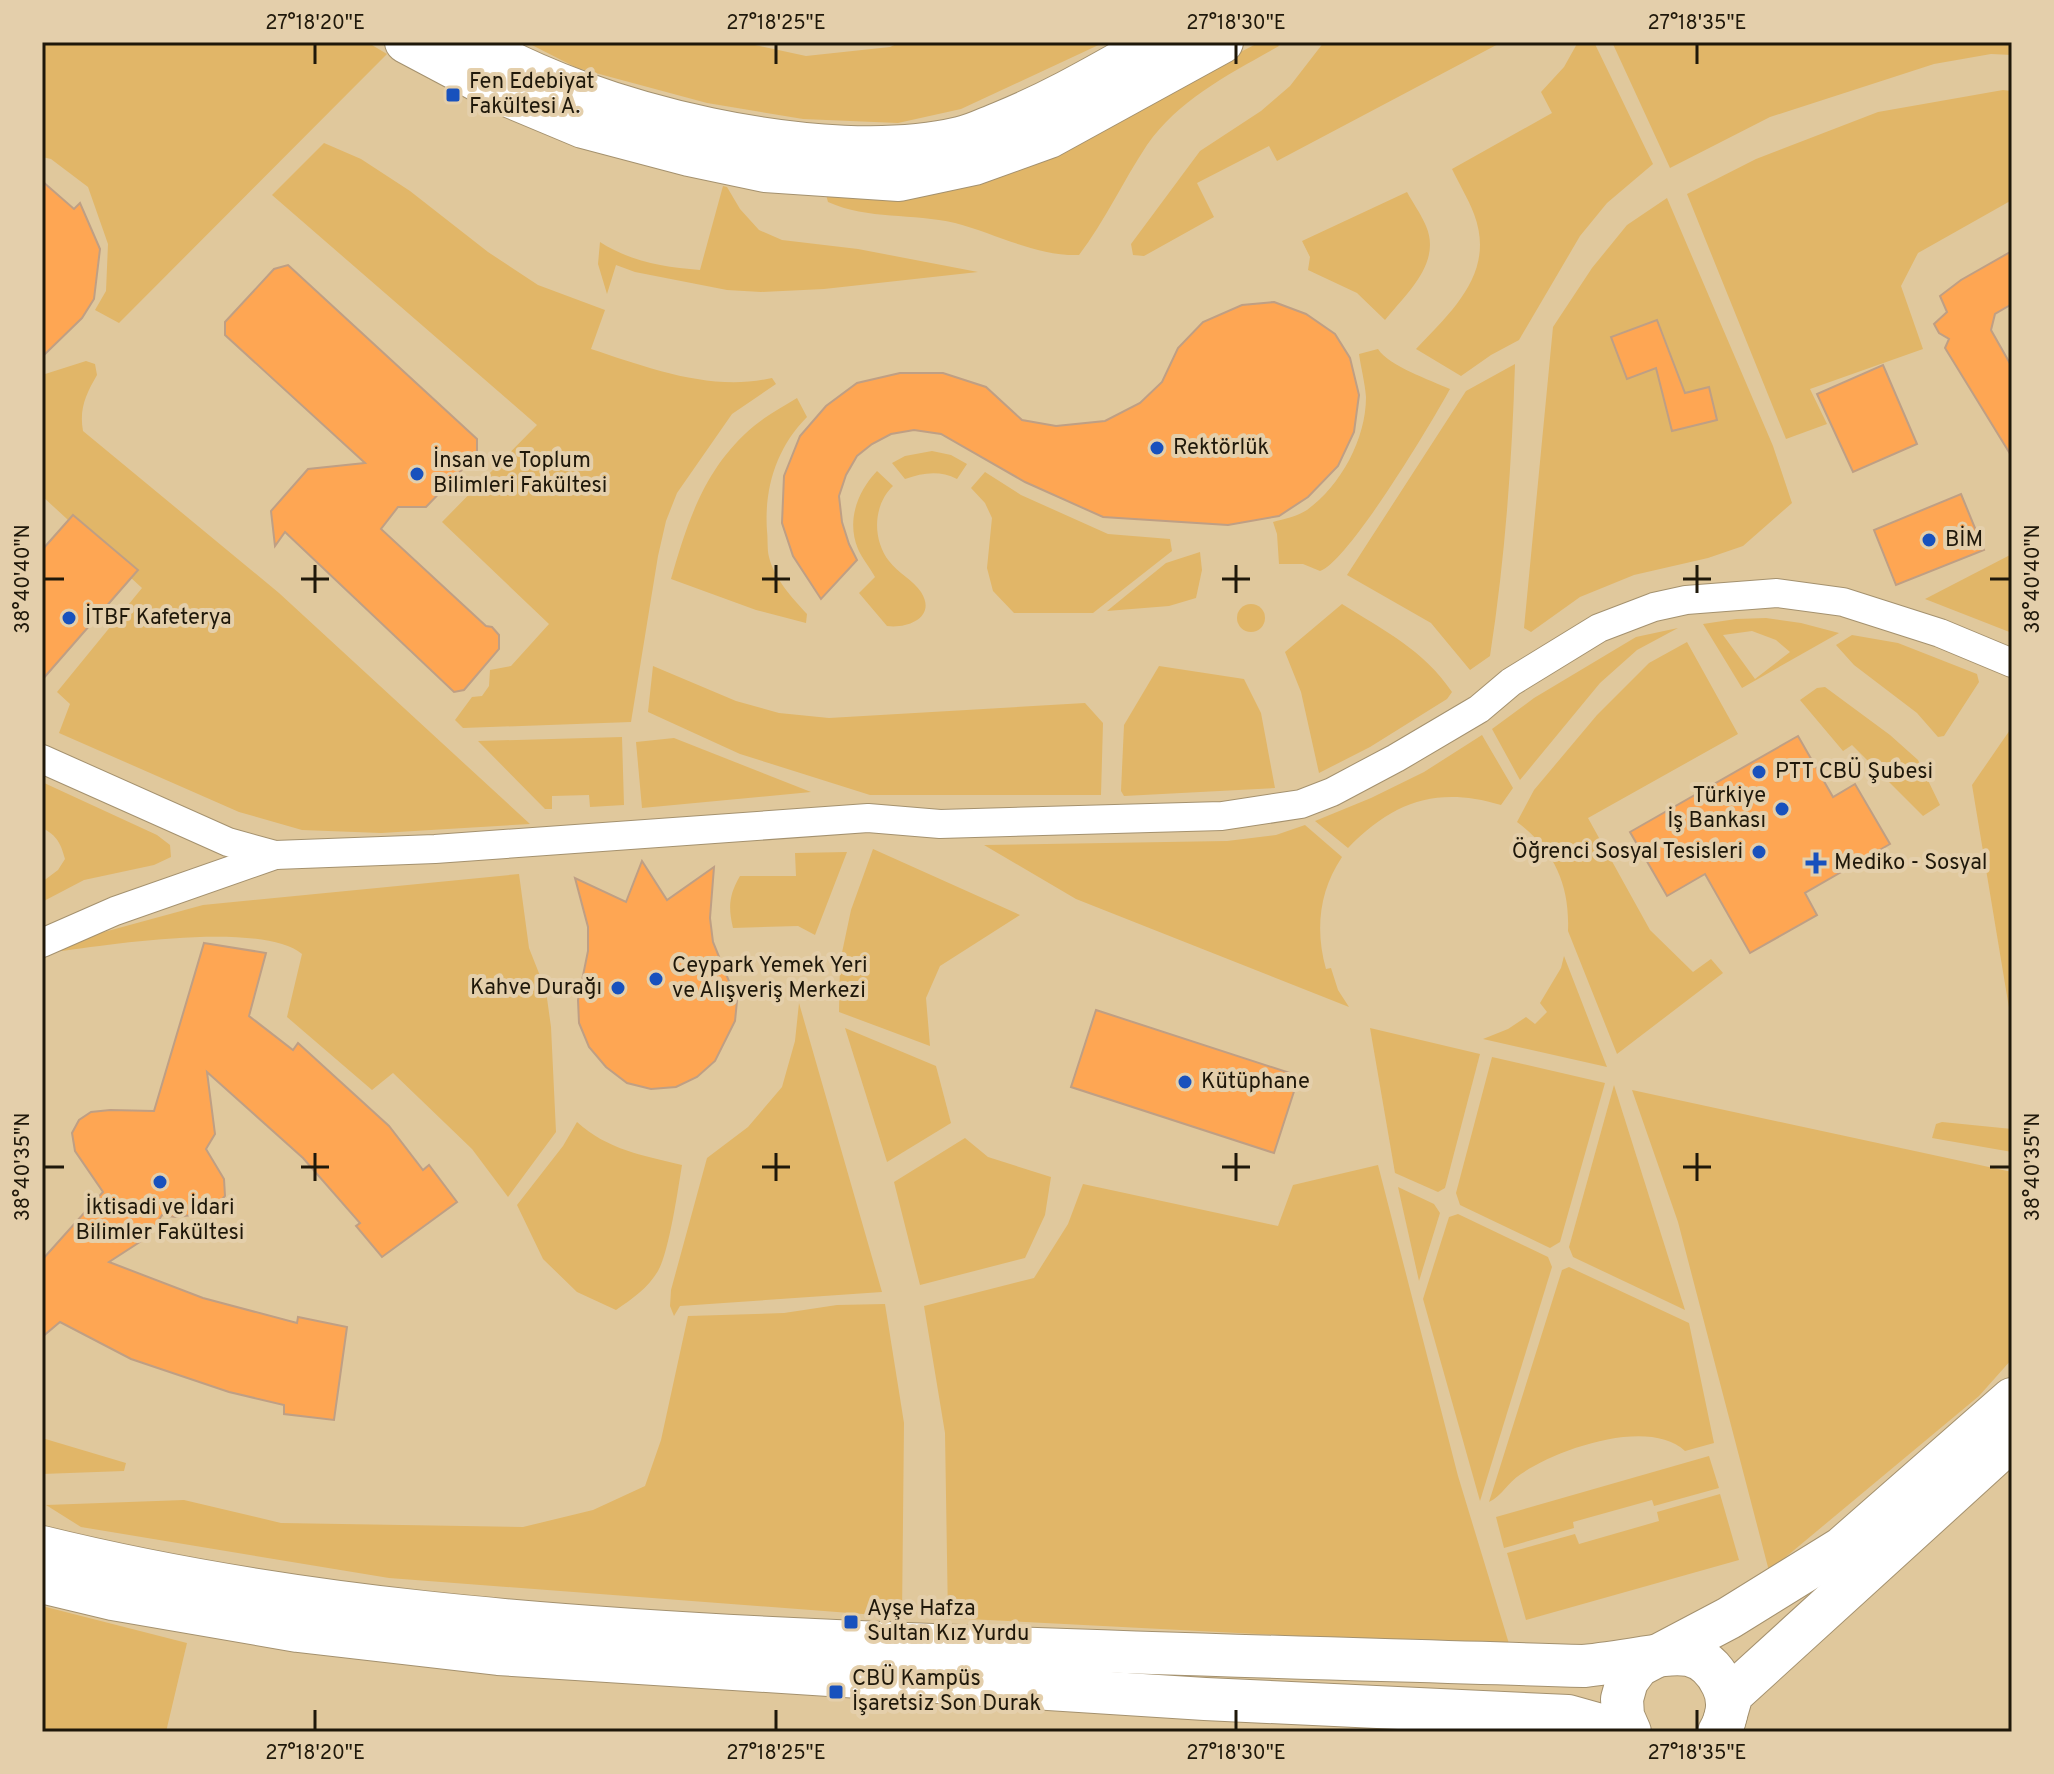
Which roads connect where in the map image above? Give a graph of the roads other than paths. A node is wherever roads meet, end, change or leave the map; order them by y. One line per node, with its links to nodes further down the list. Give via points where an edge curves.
1 (406, 42): 4 (street, via 504,94 583,127 765,171 899,180 974,164 1049,137)
2 (473, 42): 3 (street, via 559,86 685,123 772,140 896,147 962,138 1046,104)
3 (1157, 42)
4 (1222, 42)
5 (2012, 663): 7 (street, via 1843,602 1777,593 1723,596 1654,607 1599,628 1511,682 1479,709 1396,758 1301,804 1222,816 1112,822 940,824 868,818)
6 (42, 759): 7 (street, via 228,842)
7 (275, 855): 8 (street, via 115,911)
8 (42, 943)
9 (2012, 1399): 13 (street, via 1842,1548 1729,1618)
10 (2012, 1439): 15 (street, via 1732,1694)
11 (42, 1547): 14 (street, via 122,1567 286,1595 435,1613 728,1636)
12 (42, 1582): 14 (street, via 298,1631 498,1654)
13 (1653, 1656): 14 (street, via 1584,1666); 15 (street, via 1688,1654 1717,1674 1727,1707); 16 (street, via 1627,1681 1622,1699)
14 (908, 1662): 16 (street, via 1205,1699 1568,1716)
15 (1721, 1730)
16 (1628, 1732)

